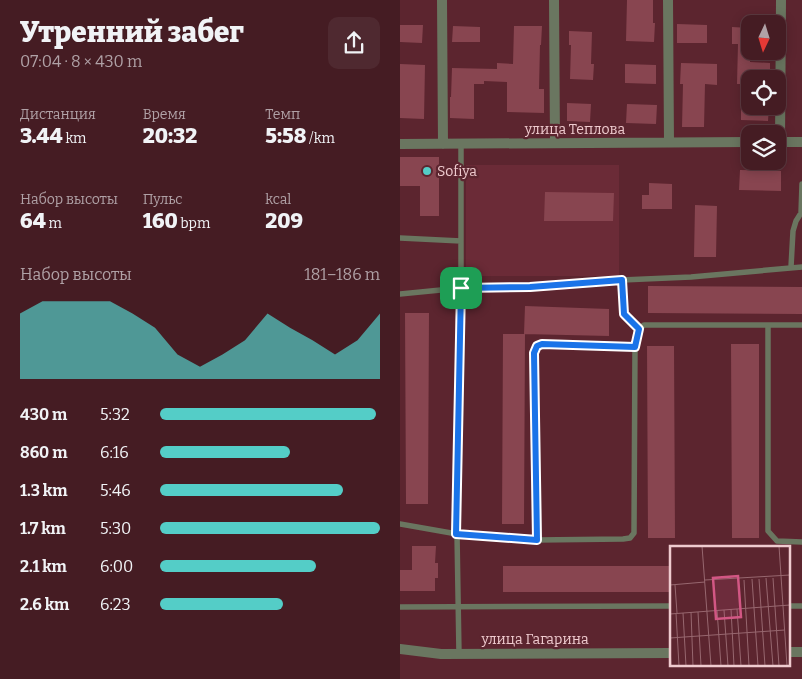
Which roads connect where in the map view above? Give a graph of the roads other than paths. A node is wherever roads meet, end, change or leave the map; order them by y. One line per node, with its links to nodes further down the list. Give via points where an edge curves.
1 (442, 0): 13 (street)
2 (554, 0): 11 (street)
3 (668, 0): 6 (street)
4 (780, 0): 5 (street)
5 (779, 125)
6 (669, 142): 7 (street, улица Теплова); 11 (street, улица Теплова)
7 (741, 142)
8 (786, 142): 9 (street)
9 (802, 142)
10 (461, 143): 11 (street, улица Теплова); 13 (street, улица Теплова); 17 (lane)
11 (555, 143)
12 (400, 144): 13 (street, улица Теплова)
13 (443, 144)
14 (802, 184): 15 (lane)
15 (801, 213): 18 (lane, via 793,230)
16 (400, 238): 17 (lane)
17 (461, 241): 20 (lane)
18 (791, 267): 19 (lane); 20 (lane, via 691,277)
19 (802, 267)
20 (461, 288): 21 (lane); 26 (lane)
21 (400, 294)
22 (768, 325): 23 (lane); 24 (lane, via 644,325 639,329); 28 (lane, via 768,530 777,541)
23 (802, 326)
24 (635, 347): 27 (lane, via 634,533 623,539); 27 (lane, via 537,346 534,353)
25 (400, 524): 26 (lane)
26 (456, 534): 27 (lane); 31 (lane)
27 (537, 540)
28 (802, 542)
29 (670, 606): 31 (lane)
30 (400, 607): 31 (lane)
31 (458, 607): 34 (lane)
32 (400, 649): 34 (street, улица Гагарина)
33 (670, 653): 34 (street, улица Гагарина)
34 (459, 654)

